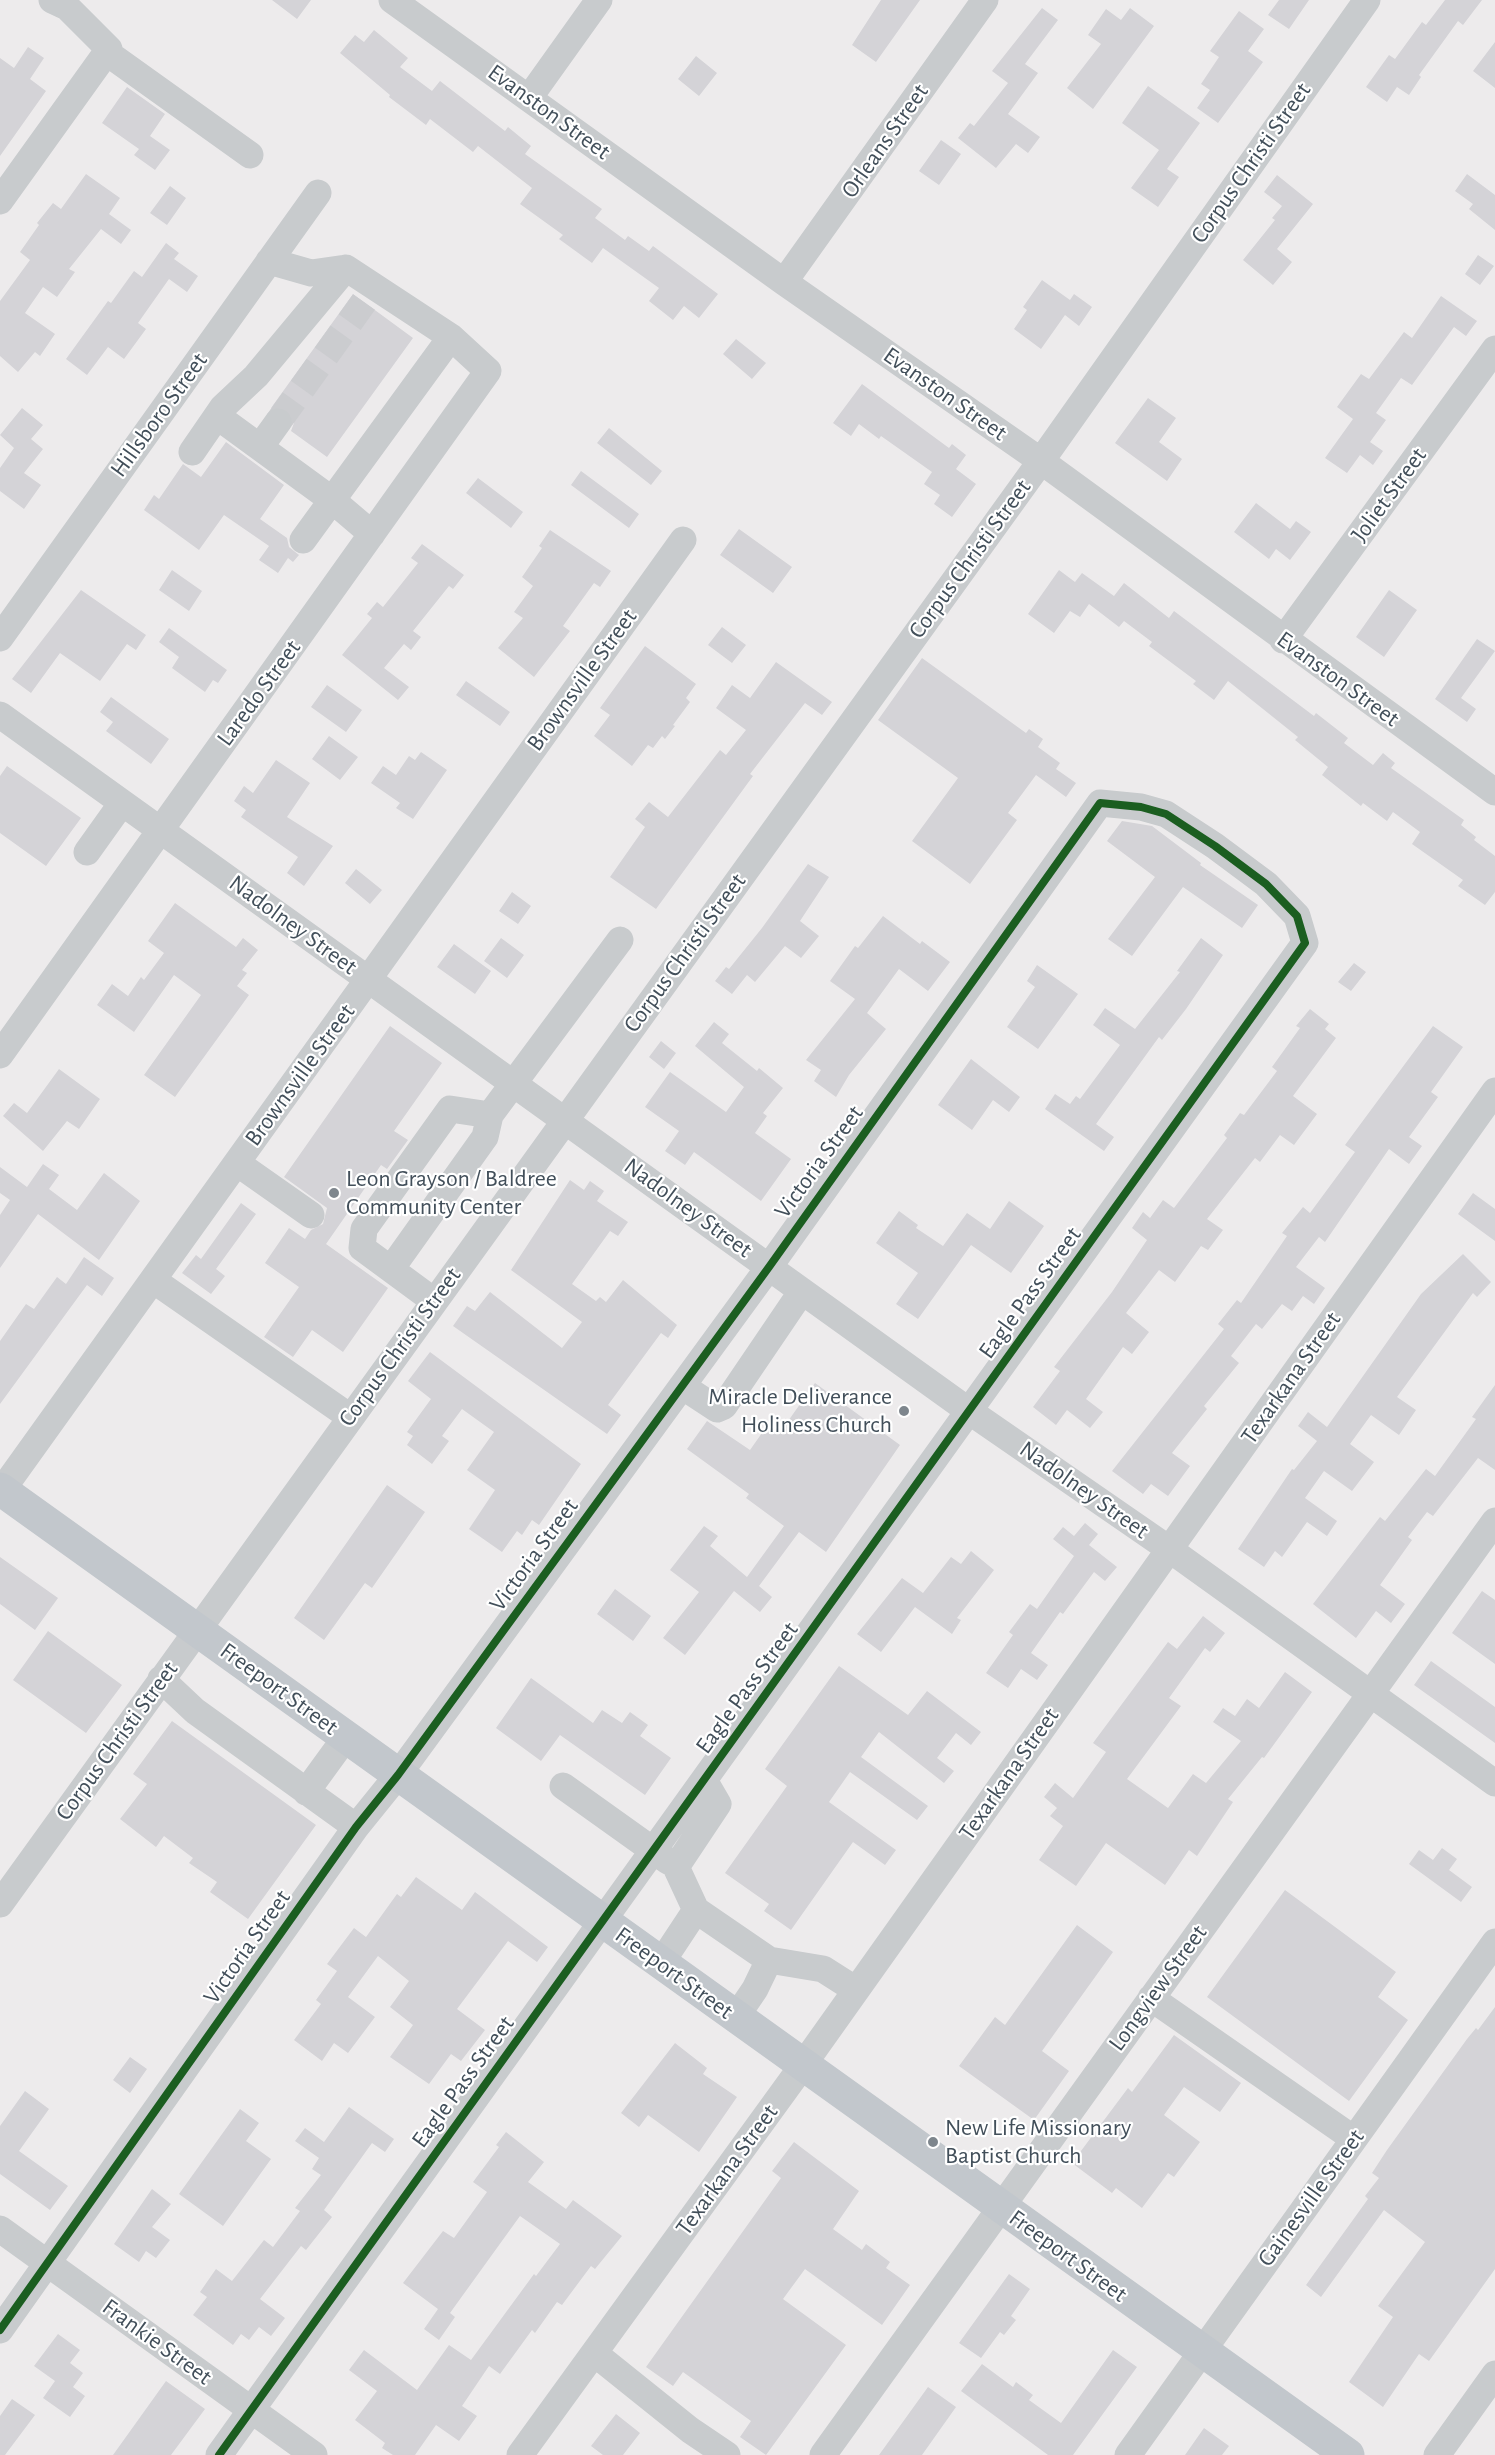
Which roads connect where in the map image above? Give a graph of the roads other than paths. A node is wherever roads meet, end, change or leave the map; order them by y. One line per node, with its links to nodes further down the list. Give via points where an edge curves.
1 (52, 0): 6 (street, via 67,7)
2 (392, 0): 7 (street, Evanston Street)
3 (599, 0): 7 (street)
4 (985, 0): 13 (street, Orleans Street)
5 (1367, 0): 20 (street, Corpus Christi Street)
6 (107, 51): 8 (street); 10 (street)
7 (529, 98): 13 (street, Evanston Street)
8 (250, 155)
9 (318, 193): 11 (street, Hillsboro Street)
10 (0, 201)
11 (269, 261): 12 (street, via 311,273); 25 (street, Hillsboro Street)
12 (346, 268): 14 (street, Laredo Street, via 370,294); 16 (street, via 256,376)
13 (784, 282): 20 (street, Evanston Street)
14 (451, 337): 21 (street); 22 (street, Laredo Street, via 488,371)
15 (1495, 349): 26 (street, Joliet Street)
16 (217, 416): 18 (street); 19 (street)
17 (278, 422): 18 (street)
18 (260, 447): 21 (street)
19 (192, 452)
20 (1041, 461): 26 (street, Evanston Street); 39 (street, Corpus Christi Street)
21 (332, 500): 22 (street); 23 (street)
22 (372, 534): 31 (street, Laredo Street)
23 (303, 540)
24 (683, 540): 34 (street, Brownsville Street)
25 (0, 638)
26 (1283, 640): 28 (street, Evanston Street)
27 (0, 715): 29 (street, Nadolney Street)
28 (1495, 792)
29 (122, 803): 31 (street, Nadolney Street); 32 (street)
30 (1100, 804): 42 (street, Victoria Street); 48 (street, Eagle Pass Street, via 1141,807 1166,814 1215,846 1266,884 1297,916 1305,943)
31 (160, 830): 34 (street, Nadolney Street); 35 (street, Laredo Street)
32 (87, 852)
33 (620, 940): 36 (street)
34 (368, 979): 36 (street, Nadolney Street); 40 (street, Brownsville Street)
35 (0, 1055)
36 (514, 1082): 38 (street); 39 (street, Nadolney Street)
37 (1495, 1091): 52 (street, Texarkana Street)
38 (490, 1115): 43 (street, via 485,1137); 43 (street, via 450,1109 364,1229 362,1248)
39 (565, 1119): 42 (street, Nadolney Street); 46 (street, Corpus Christi Street)
40 (237, 1163): 41 (street); 44 (street, Brownsville Street)
41 (311, 1215)
42 (769, 1267): 45 (street, Nadolney Street); 47 (street, Victoria Street)
43 (391, 1269): 46 (street)
44 (153, 1280): 49 (street); 50 (street, Brownsville Street)
45 (802, 1291): 47 (street, via 724,1406 717,1409); 48 (street, Nadolney Street)
46 (434, 1301): 49 (street, Corpus Christi Street)
47 (682, 1386): 57 (street, Victoria Street)
48 (969, 1411): 52 (street, Nadolney Street); 58 (street, Eagle Pass Street)
49 (350, 1417): 53 (street, Corpus Christi Street)
50 (1, 1491): 53 (main road, Freeport Street)
51 (1495, 1521): 55 (street, Longview Street)
52 (1169, 1549): 55 (street, Nadolney Street); 71 (street, Texarkana Street)
53 (198, 1630): 54 (street, Corpus Christi Street); 56 (main road, Freeport Street)
54 (161, 1679): 61 (street, via 195,1711); 65 (street, Corpus Christi Street)
55 (1370, 1694): 59 (street, Nadolney Street); 72 (street, Longview Street)
56 (346, 1737): 57 (main road, Freeport Street); 61 (street)
57 (398, 1775): 62 (street, Victoria Street); 67 (main road, Freeport Street)
58 (704, 1780): 63 (street, Eagle Pass Street); 64 (street, via 718,1804)
59 (1495, 1783)
60 (563, 1786): 63 (street)
61 (306, 1792): 62 (street)
62 (356, 1827): 78 (street, Victoria Street)
63 (654, 1850): 64 (street); 67 (street, Eagle Pass Street)
64 (676, 1867): 66 (street)
65 (0, 1904)
66 (696, 1910): 69 (street); 70 (street)
67 (602, 1922): 70 (main road, Freeport Street); 83 (street, Eagle Pass Street)
68 (1495, 1942): 75 (street, Gainesville Street)
69 (769, 1960): 71 (street, via 823,1969); 73 (street)
70 (661, 1963): 73 (main road, Freeport Street)
71 (856, 1990): 74 (street, Texarkana Street)
72 (1151, 1998): 75 (street); 76 (street, Longview Street)
73 (736, 2017): 74 (main road, Freeport Street)
74 (802, 2065): 76 (main road, Freeport Street); 81 (street, Texarkana Street)
75 (1354, 2139): 80 (street, Gainesville Street)
76 (1000, 2207): 80 (main road, Freeport Street); 88 (street, Longview Street)
77 (0, 2229): 78 (street, Frankie Street)
78 (46, 2263): 79 (street, Victoria Street); 83 (street, Frankie Street)
79 (0, 2330)
80 (1202, 2351): 89 (street, Gainesville Street); 90 (main road, Freeport Street)
81 (594, 2353): 86 (street, Texarkana Street); 87 (street)
82 (1495, 2374): 91 (street)
83 (252, 2410): 84 (street, Eagle Pass Street); 85 (street, Frankie Street)
84 (219, 2455)
85 (314, 2455)
86 (520, 2455)
87 (727, 2455)
88 (823, 2455)
89 (1128, 2455)
90 (1348, 2455)
91 (1437, 2455)

